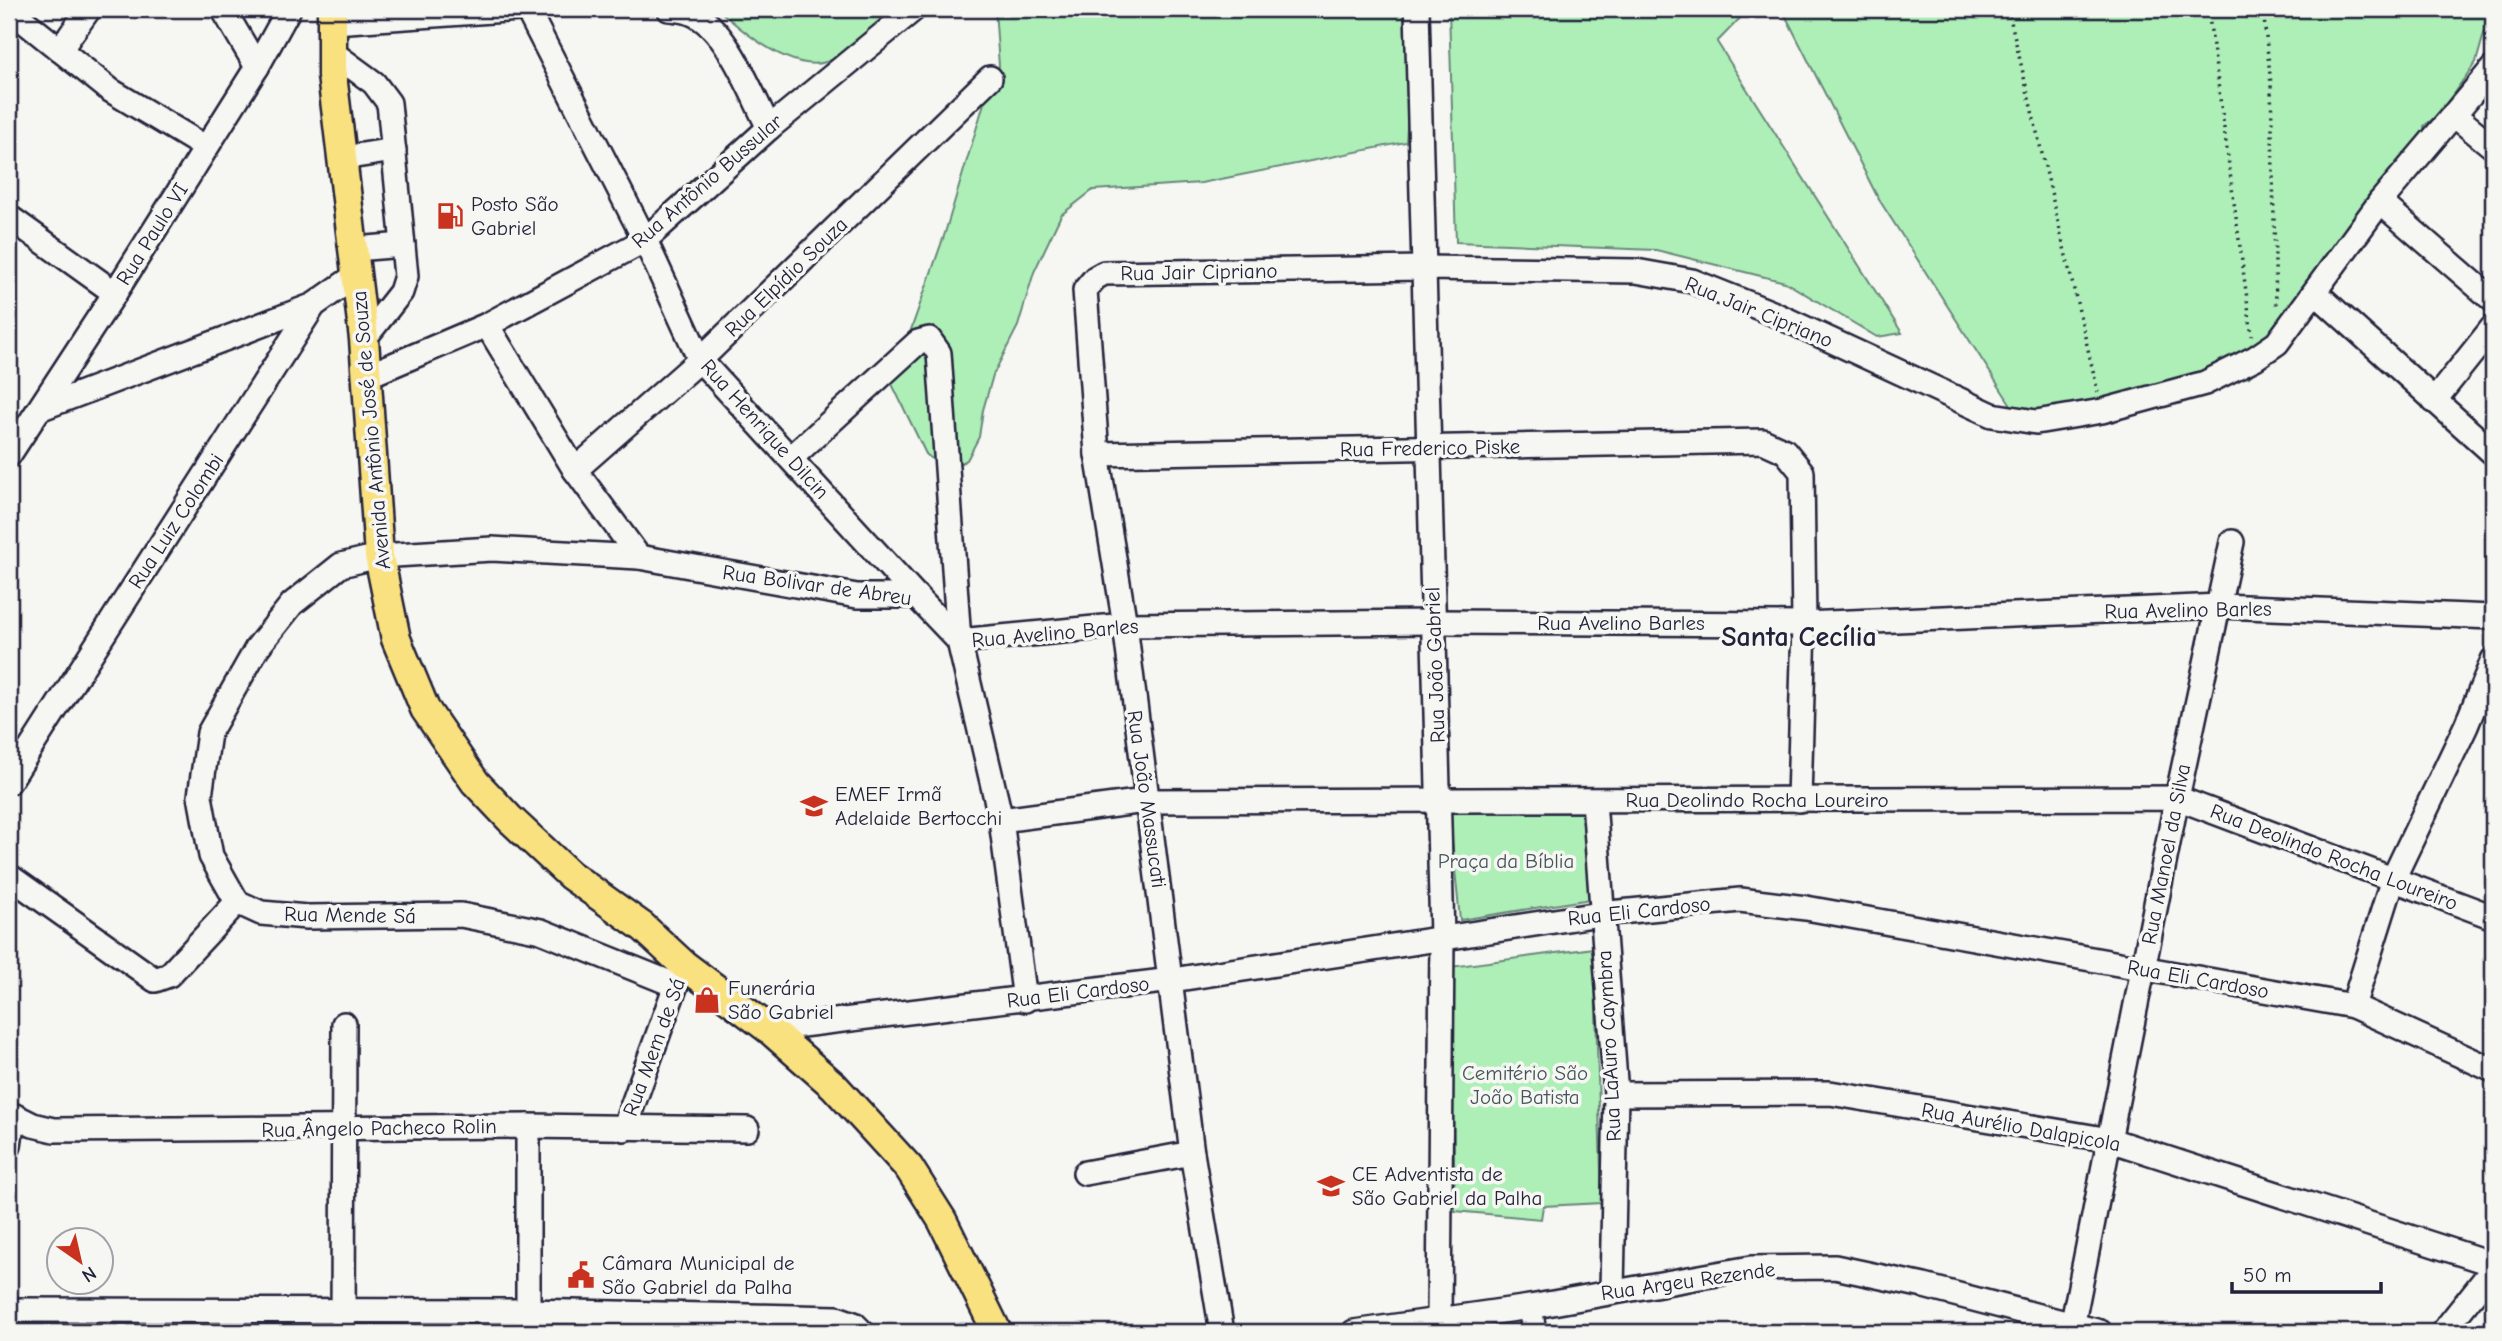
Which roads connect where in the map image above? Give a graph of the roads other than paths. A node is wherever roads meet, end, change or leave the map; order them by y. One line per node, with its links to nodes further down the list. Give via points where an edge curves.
1 (9, 9): 11 (street)
2 (89, 9): 11 (street)
3 (223, 9): 13 (street)
4 (289, 9): 13 (street, Rua Paulo VI)
5 (520, 9): 10 (street)
6 (527, 9): 24 (street, Rua Henrique Dilcin)
7 (669, 9): 17 (street, via 691,13 710,26 730,52)
8 (914, 9): 17 (street, Rua Antônio Bussular)
9 (1417, 9): 27 (street, Rua João Gabriel)
10 (333, 15): 12 (main road, Avenida Antônio José de Souza)
11 (60, 50): 19 (street, via 110,90)
12 (333, 52): 20 (street, via 385,95); 21 (main road, Avenida Antônio José de Souza)
13 (257, 67): 19 (street, Rua Paulo VI)
14 (2493, 68): 16 (street, Rua Jair Cipriano)
15 (990, 78): 36 (street, Rua Elpídio Souza)
16 (2454, 115): 18 (street); 22 (street, Rua Jair Cipriano)
17 (769, 128): 24 (street, Rua Antônio Bussular)
18 (2493, 146)
19 (205, 147): 29 (street, Rua Paulo VI)
20 (394, 150): 21 (street); 25 (street)
21 (343, 158): 26 (main road, Avenida Antônio José de Souza)
22 (2381, 202): 30 (street, Rua Jair Cipriano); 31 (street)
23 (9, 218): 29 (street)
24 (645, 240): 33 (street, Rua Antônio Bussular); 36 (street, Rua Henrique Dilcin)
25 (403, 245): 26 (street); 35 (street, via 405,284)
26 (356, 262): 32 (street, Rua Luiz Colombi); 35 (main road, Avenida Antônio José de Souza)
27 (1424, 268): 28 (street, Rua Jair Cipriano); 30 (street, Rua Jair Cipriano, via 1636,271 1692,281 1992,415 2036,422 2102,411 2205,383 2277,343); 41 (street, Rua João Gabriel)
28 (1104, 273): 43 (street, Rua João Massucati, via 1085,290)
29 (115, 293): 39 (street, Rua Paulo VI)
30 (2316, 293): 38 (street)
31 (2493, 300)
32 (314, 305): 39 (street); 57 (street, Rua Luiz Colombi)
33 (487, 325): 37 (street, Rua Antônio Bussular); 45 (street)
34 (2493, 327): 38 (street)
35 (364, 339): 37 (main road, Avenida Antônio José de Souza)
36 (700, 360): 44 (street, Rua Henrique Dilcin); 45 (street, Rua Elpídio Souza)
37 (367, 376): 47 (main road, Avenida Antônio José de Souza)
38 (2434, 401): 42 (street)
39 (42, 408): 40 (street, Rua Paulo VI)
40 (11, 445)
41 (1429, 448): 43 (street, Rua Frederico Piske); 52 (street, Rua João Gabriel); 53 (street, Rua Frederico Piske, via 1763,441 1785,451 1802,472)
42 (2493, 453)
43 (1097, 454): 54 (street, Rua João Massucati)
44 (791, 458): 49 (street, Rua Henrique Dilcin); 55 (street, via 918,342 929,339 939,354)
45 (575, 470): 48 (street)
46 (2232, 542): 50 (street, Rua Manoel da Silva)
47 (379, 556): 48 (street, Rua Bolivar de Abreu, via 492,549); 66 (street, via 341,565 292,604 257,648 209,733 200,796 211,856); 71 (main road, Avenida Antônio José de Souza, via 396,639 409,675 425,709 475,782 570,875 643,927)
48 (639, 557): 49 (street, Rua Bolivar de Abreu, via 857,596)
49 (916, 596): 55 (street, Rua Bolivar de Abreu)
50 (2220, 606): 51 (street, Rua Avelino Barles); 53 (street, Rua Avelino Barles); 59 (street, Rua Manoel da Silva)
51 (2493, 617)
52 (1434, 622): 53 (street, Rua Avelino Barles); 54 (street, Rua Avelino Barles); 58 (street, Rua João Gabriel)
53 (1804, 624): 60 (street)
54 (1125, 625): 55 (street, Rua Avelino Barles); 61 (street, Rua João Massucati)
55 (959, 641): 63 (street)
56 (2493, 660): 65 (street)
57 (9, 782)
58 (1439, 797): 61 (street, Rua Deolindo Rocha Loureiro); 62 (street, Rua Deolindo Rocha Loureiro); 69 (street, Rua João Gabriel)
59 (2176, 798): 60 (street, Rua Deolindo Rocha Loureiro); 65 (street, Rua Deolindo Rocha Loureiro); 70 (street, Rua Manoel da Silva)
60 (1799, 800): 62 (street, Rua Deolindo Rocha Loureiro)
61 (1145, 801): 63 (street, Rua Deolindo Rocha Loureiro); 72 (street, Rua João Massucati)
62 (1594, 802): 67 (street, Rua LaAuro Caymbra)
63 (1001, 820): 73 (street)
64 (9, 876): 66 (street, via 155,980 169,975)
65 (2393, 879): 68 (street, Rua Deolindo Rocha Loureiro); 74 (street)
66 (237, 902): 71 (street, Rua Mende Sá, via 261,913 307,917 461,915 541,931)
67 (1600, 914): 69 (street, Rua Eli Cardoso); 70 (street, Rua Eli Cardoso, via 1740,900); 78 (street, Rua LaAuro Caymbra)
68 (2493, 917)
69 (1443, 936): 72 (street, Rua Eli Cardoso); 93 (street, Rua João Gabriel)
70 (2143, 969): 74 (street, Rua Eli Cardoso); 84 (street, Rua Manoel da Silva)
71 (679, 975): 76 (main road, Avenida Antônio José de Souza); 81 (street, Rua Mem de Sá)
72 (1172, 980): 73 (street, Rua Eli Cardoso); 86 (street, Rua João Massucati)
73 (1025, 1000): 76 (street, Rua Eli Cardoso)
74 (2353, 1006): 77 (street, Rua Eli Cardoso)
75 (344, 1024): 83 (street)
76 (769, 1028): 98 (main road, Avenida Antônio José de Souza, via 834,1086 909,1168 942,1220)
77 (2493, 1070)
78 (1616, 1094): 84 (street, Rua Aurélio Dalapicola, via 1830,1093); 90 (street, Rua LaAuro Caymbra)
79 (11, 1115): 83 (street, Rua Ângelo Pacheco Rolin, via 54,1130); 85 (street)
80 (528, 1126): 81 (street, Rua Ângelo Pacheco Rolin); 83 (street, Rua Ângelo Pacheco Rolin); 95 (street)
81 (624, 1129): 82 (street, Rua Ângelo Pacheco Rolin)
82 (747, 1129)
83 (344, 1130): 94 (street)
84 (2110, 1140): 88 (street, Rua Aurélio Dalapicola); 96 (street, Rua Manoel da Silva)
85 (9, 1146)
86 (1192, 1153): 87 (street); 99 (street, Rua João Massucati)
87 (1084, 1173)
88 (2493, 1264)
89 (2493, 1269): 103 (street)
90 (1612, 1290): 91 (street, Rua Argeu Rezende); 96 (street, Rua Argeu Rezende, via 1751,1268 1835,1267 1924,1286)
91 (1530, 1307): 93 (street, Rua Argeu Rezende); 101 (street)
92 (9, 1310): 94 (street)
93 (1439, 1321): 100 (street, Rua Argeu Rezende)
94 (343, 1322): 95 (street)
95 (528, 1322): 97 (street, via 837,1318)
96 (2072, 1329): 102 (street, Rua Argeu Rezende)
97 (862, 1332)
98 (997, 1332)
99 (1222, 1332)
100 (1354, 1332)
101 (1534, 1332)
102 (2100, 1332)
103 (2443, 1332)

